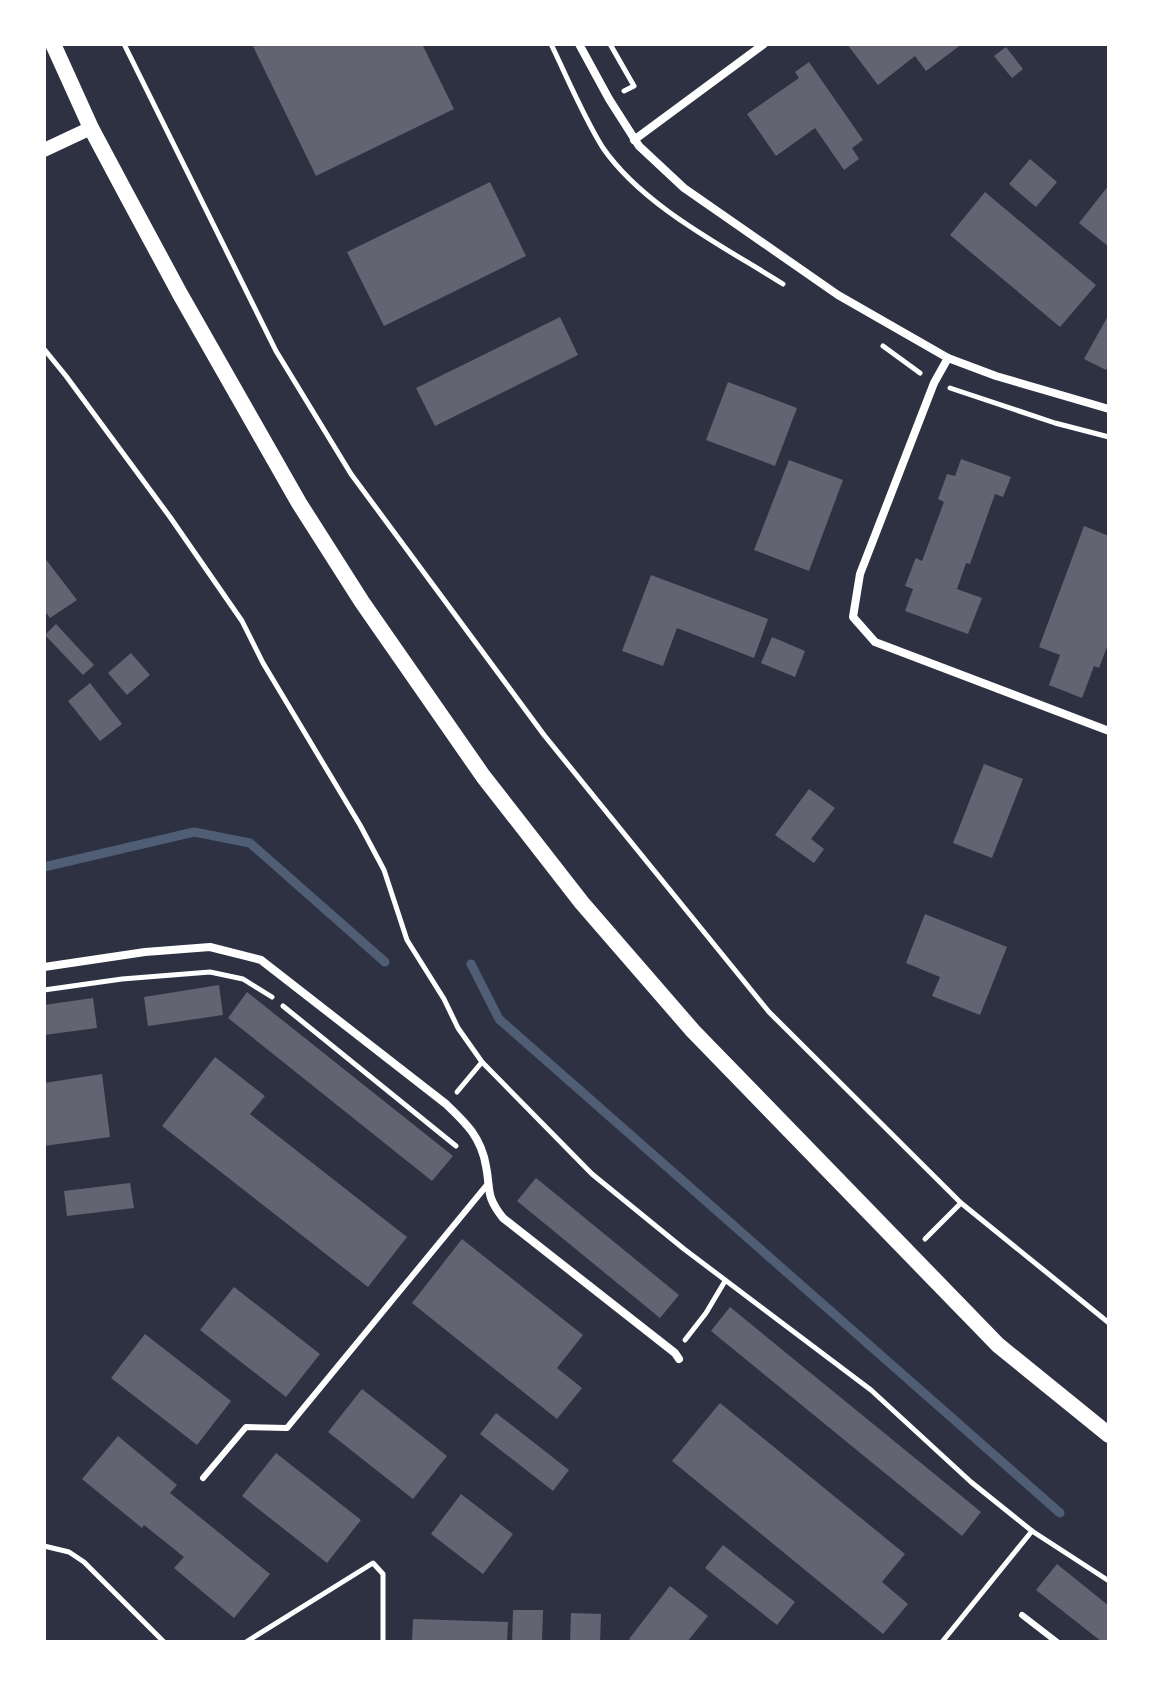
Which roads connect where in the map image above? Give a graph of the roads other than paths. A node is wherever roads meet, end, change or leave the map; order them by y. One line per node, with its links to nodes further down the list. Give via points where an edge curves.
1 (53, 44): 4 (main road)
2 (579, 44): 5 (street)
3 (764, 44): 5 (street)
4 (91, 128): 6 (street); 13 (main road, via 299,503 483,776 582,903 693,1031 998,1345)
5 (634, 140): 7 (street, via 684,188 838,295)
6 (44, 150)
7 (948, 358): 8 (street); 9 (street, via 860,574 853,617 875,642)
8 (1109, 409)
9 (1109, 731)
10 (44, 967): 11 (street, via 210,947 261,960 469,1126 481,1146)
11 (487, 1185): 12 (street, via 503,1218); 14 (lane, via 287,1428 246,1427)
12 (677, 1356)
13 (1109, 1435)
14 (203, 1478)
15 (1022, 1615): 16 (lane)
16 (1057, 1642)

